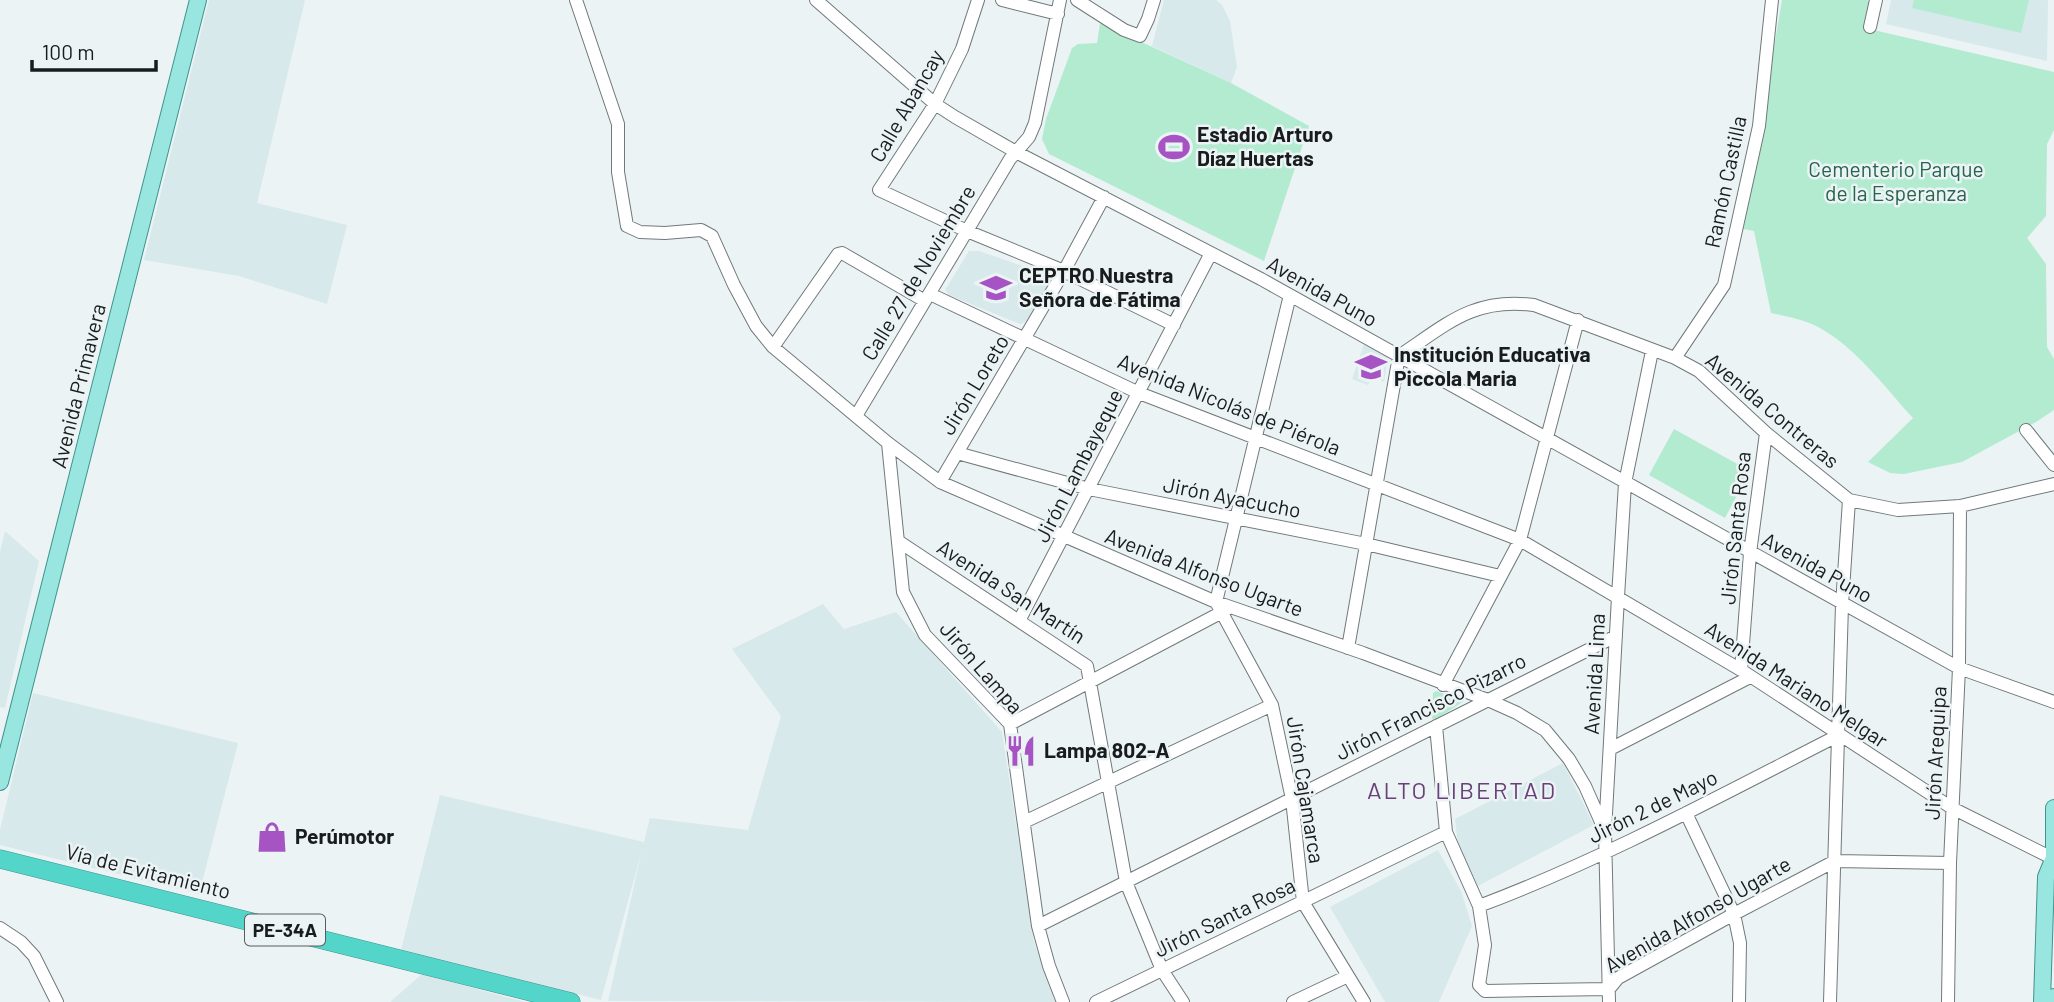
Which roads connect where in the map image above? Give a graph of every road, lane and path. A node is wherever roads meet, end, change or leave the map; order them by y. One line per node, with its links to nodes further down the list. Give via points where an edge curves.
1 (198, 0): 69 (main road, Avenida Primavera)
2 (576, 0): 25 (street, Avenida Alfonso Ugarte, via 618,124 618,172 626,226 640,232 701,230 712,236 734,285)
3 (816, 0): 14 (street, Avenida Puno)
4 (978, 0): 14 (street, Calle Abancay, via 962,49)
5 (1002, 0): 12 (street)
6 (1060, 0): 12 (street, Calle 27 de Noviembre)
7 (1077, 0): 11 (street)
8 (1154, 0): 11 (street, via 1140,36 1124,30)
9 (1772, 0): 28 (street, Ramón Castilla, via 1759,125 1724,285)
10 (1877, 0): 13 (street)
11 (1093, 6)
12 (1058, 14): 15 (street, Calle 27 de Noviembre, via 1035,123)
13 (1870, 27)
14 (935, 104): 15 (street, Avenida Puno); 17 (street, Calle Abancay, via 879,190)
15 (1016, 152): 16 (street, Avenida Puno); 17 (street, Calle 27 de Noviembre)
16 (1104, 197): 18 (street, Avenida Puno); 19 (street, Jirón Loreto)
17 (967, 231): 19 (street); 21 (street, Calle 27 de Noviembre)
18 (1211, 253): 20 (street, Avenida Puno); 23 (street, Jirón Lambayeque)
19 (1064, 271): 23 (street); 24 (street, Jirón Loreto)
20 (1290, 295): 27 (street, Avenida Puno); 33 (street)
21 (928, 298): 24 (street, Avenida Nicolás de Piérola); 25 (street, Avenida Nicolás de Piérola, via 838,254); 30 (street, Calle 27 de Noviembre)
22 (1578, 320): 26 (street, Avenida Contreras); 27 (street, Avenida Contreras, via 1534,305 1488,304 1463,314); 34 (street)
23 (1174, 325): 29 (street, Jirón Lambayeque)
24 (1025, 339): 29 (street, Avenida Nicolás de Piérola); 36 (street, Jirón Loreto)
25 (773, 347): 30 (street, Avenida Alfonso Ugarte)
26 (1652, 351): 28 (street, Avenida Contreras); 39 (street, Avenida Lima)
27 (1399, 356): 34 (street, Avenida Puno); 40 (street)
28 (1675, 358): 32 (street, Avenida Contreras, via 1699,371)
29 (1139, 393): 33 (street, Avenida Nicolás de Piérola); 42 (street, Jirón Lambayeque)
30 (856, 416): 35 (street, Avenida Alfonso Ugarte)
31 (2026, 430): 37 (street)
32 (1766, 433): 43 (street, Avenida Contreras); 50 (street, Jirón Santa Rosa)
33 (1256, 438): 40 (street, Avenida Nicolás de Piérola); 45 (street)
34 (1546, 439): 39 (street, Avenida Puno); 47 (street)
35 (888, 443): 38 (street, Avenida Alfonso Ugarte); 48 (street, Jirón Lampa)
36 (957, 453): 38 (street, Jirón Loreto); 42 (street, Jirón Ayacucho)
37 (2054, 465)
38 (940, 482): 46 (street, Avenida Alfonso Ugarte)
39 (1625, 483): 50 (street, Avenida Puno); 52 (street, Avenida Lima)
40 (1376, 484): 47 (street, Avenida Nicolás de Piérola); 49 (street)
41 (2054, 484): 44 (street, Avenida Contreras)
42 (1089, 489): 45 (street, Jirón Ayacucho); 46 (street, Jirón Lambayeque)
43 (1849, 500): 44 (street, Avenida Contreras, via 1898,510); 53 (street)
44 (1960, 506): 58 (street, Jirón Arequipa)
45 (1236, 518): 49 (street, Jirón Ayacucho); 54 (street)
46 (1064, 537): 54 (street, Avenida Alfonso Ugarte); 55 (street, Jirón Lambayeque)
47 (1520, 540): 51 (street); 52 (street, Avenida Mariano Melgar)
48 (898, 541): 55 (street, Avenida San Martín); 65 (street, Jirón Lampa, via 904,592 925,635)
49 (1366, 544): 51 (street, Jirón Ayacucho); 57 (street)
50 (1750, 553): 53 (street, Avenida Puno); 59 (street, Jirón Santa Rosa)
51 (1500, 576): 61 (street)
52 (1618, 597): 56 (street, Avenida Lima); 59 (street, Avenida Mariano Melgar)
53 (1842, 605): 58 (street, Avenida Puno); 67 (street)
54 (1222, 608): 57 (street, Avenida Alfonso Ugarte); 60 (street); 64 (street, Jirón Cajamarca)
55 (1019, 621): 60 (street, Avenida San Martín, via 1087,666)
56 (1616, 636): 62 (street, Jirón Francisco Pizarro); 68 (street, Avenida Lima)
57 (1348, 648): 61 (street, Avenida Alfonso Ugarte)
58 (1959, 668): 63 (street, Avenida Puno); 73 (street, Jirón Arequipa)
59 (1745, 673): 67 (street, Avenida Mariano Melgar); 68 (street)
60 (1090, 681): 65 (street); 70 (street, Avenida San Martín)
61 (1443, 685): 62 (street, Avenida Alfonso Ugarte)
62 (1488, 700): 66 (street, Jirón Francisco Pizarro); 76 (street, Avenida Alfonso Ugarte, via 1545,730 1579,777)
63 (2054, 702)
64 (1272, 705): 70 (street); 71 (street, Jirón Cajamarca)
65 (1010, 724): 75 (street, Jirón Lampa)
66 (1436, 726): 71 (street, Jirón Francisco Pizarro); 77 (street, Avenida Alfonso Ugarte)
67 (1839, 735): 73 (street, Avenida Mariano Melgar); 74 (street, Jirón 2 de Mayo); 80 (street)
68 (1610, 749): 76 (street, Avenida Lima)
69 (0, 782)
70 (1108, 782): 75 (street); 83 (street, Avenida San Martín)
71 (1292, 799): 83 (street, Jirón Francisco Pizarro); 84 (street, Jirón Cajamarca)
72 (2054, 807): 81 (main road)
73 (1952, 808): 81 (street, Avenida Mariano Melgar); 82 (street, Jirón Arequipa)
74 (1686, 813): 78 (street, Jirón 2 de Mayo); 86 (street)
75 (1024, 822): 87 (street, Jirón Lampa)
76 (1605, 831): 78 (street, Avenida Lima)
77 (1446, 832): 84 (street, Jirón Santa Rosa); 85 (street, Avenida Alfonso Ugarte)
78 (1606, 853): 85 (street, Jirón 2 de Mayo); 92 (street, Avenida Lima)
79 (0, 859): 95 (highway, Vía de Evitamiento / PE-34A)
80 (1835, 861): 82 (street, Avenida Alfonso Ugarte); 86 (street, Avenida Alfonso Ugarte); 102 (street)
81 (2054, 861): 89 (main road, via 2046,877)
82 (1950, 863): 103 (street, Jirón Arequipa)
83 (1126, 882): 87 (street, Jirón Francisco Pizarro); 90 (street, Avenida San Martín)
84 (1303, 901): 90 (street, Jirón Santa Rosa); 91 (street, Jirón Cajamarca)
85 (1479, 906): 92 (street, Avenida Alfonso Ugarte, via 1485,945 1479,985 1485,991)
86 (1734, 914): 92 (street, Avenida Alfonso Ugarte, via 1618,978); 101 (street, via 1740,943)
87 (1038, 926): 96 (street, Jirón Lampa)
88 (0, 928): 94 (street, via 34,956)
89 (2049, 958): 104 (main road)
90 (1162, 970): 97 (street, Jirón Santa Rosa); 98 (street, Avenida San Martín)
91 (1348, 976): 99 (street); 100 (street, Jirón Cajamarca)
92 (1609, 996)
93 (2054, 997): 105 (main road)
94 (57, 1002)
95 (570, 1002)
96 (1063, 1002)
97 (1096, 1002)
98 (1183, 1002)
99 (1293, 1002)
100 (1364, 1002)
101 (1739, 1002)
102 (1830, 1002)
103 (1948, 1002)
104 (2042, 1002)
105 (2054, 1002)

